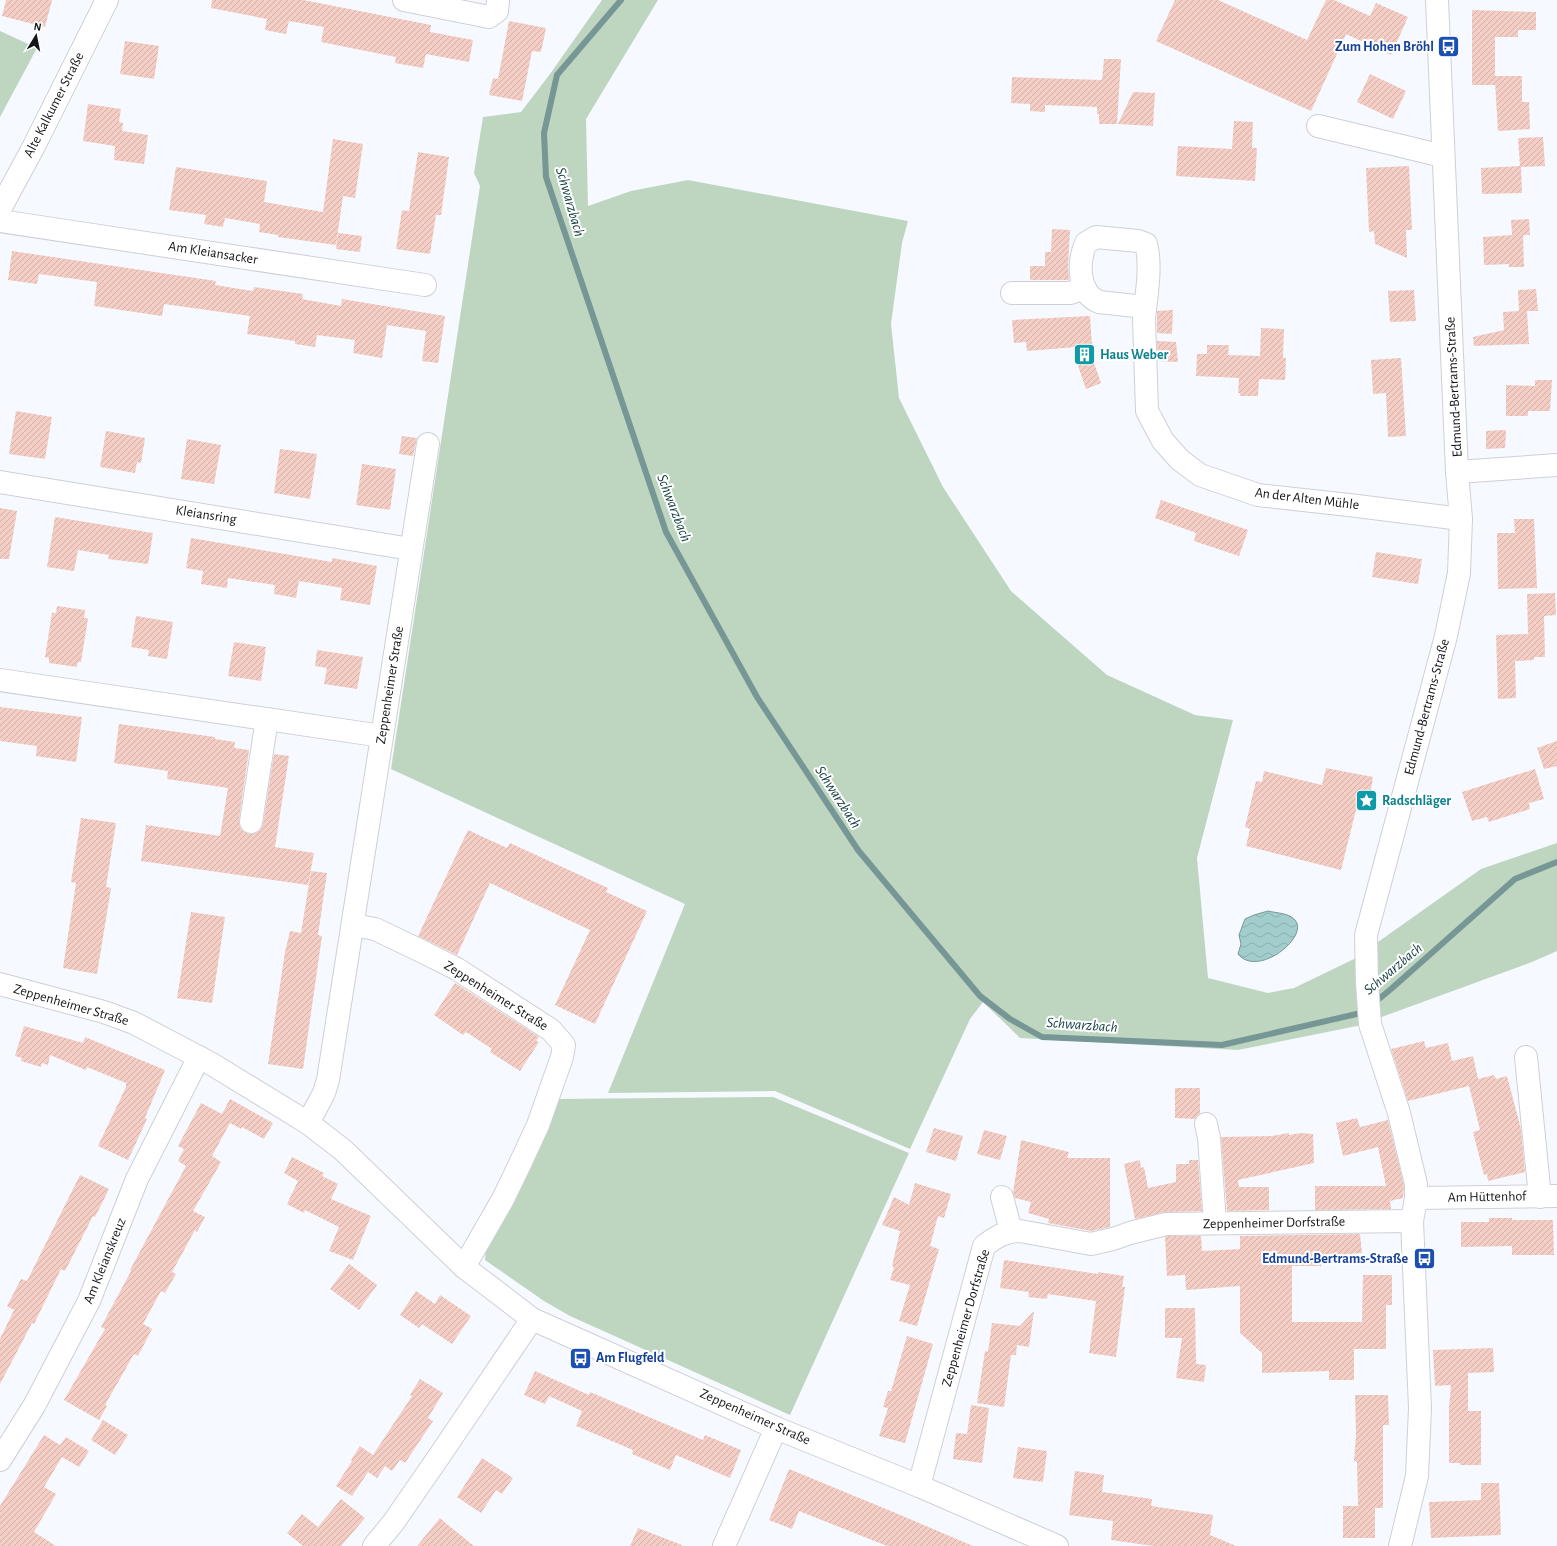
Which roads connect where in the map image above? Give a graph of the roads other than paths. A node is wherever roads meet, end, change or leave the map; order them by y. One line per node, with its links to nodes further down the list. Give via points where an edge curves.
1 (107, 0): 7 (street, Alte Kalkumer Straße)
2 (404, 0): 4 (street)
3 (1437, 0): 6 (street, Edmund-Bertrams-Straße)
4 (493, 9)
5 (1318, 126): 6 (street)
6 (1443, 156): 15 (street, Edmund-Bertrams-Straße)
7 (0, 209)
8 (0, 221): 9 (street, Am Kleiansacker)
9 (425, 285)
10 (1085, 288): 11 (street, via 1070,293); 12 (street, via 1088,294 1099,302); 12 (street, An der Alten Mühle, via 1081,274 1082,250 1086,242 1096,237 1138,241 1146,244 1149,254)
11 (1012, 292)
12 (1145, 307): 17 (street, An der Alten Mühle, via 1147,411 1163,441 1180,460 1200,475 1258,495)
13 (428, 444): 18 (street, Zeppenheimer Straße)
14 (1557, 464): 15 (street)
15 (1458, 472): 17 (street, Edmund-Bertrams-Straße)
16 (0, 482): 18 (street, Kleiansring)
17 (1461, 519): 31 (street, Edmund-Bertrams-Straße, via 1459,573 1446,636 1366,935 1370,1024 1399,1113 1416,1184)
18 (411, 549): 21 (street, Zeppenheimer Straße)
19 (0, 680): 20 (street)
20 (267, 719): 21 (street); 22 (street)
21 (382, 736): 23 (street, Zeppenheimer Straße)
22 (251, 822)
23 (353, 925): 27 (street, Zeppenheimer Straße, via 328,1080 324,1094); 35 (street, Zeppenheimer Straße, via 375,929 457,970 551,1030 564,1045 538,1125 503,1199)
24 (0, 984): 26 (street, Zeppenheimer Straße, via 104,1012 134,1023)
25 (1526, 1057): 29 (street)
26 (199, 1058): 27 (street, Zeppenheimer Straße); 38 (street, Am Kleianskreuz, via 137,1179 89,1301 34,1406)
27 (308, 1123): 35 (street, Zeppenheimer Straße, via 343,1150)
28 (1206, 1124): 33 (street)
29 (1548, 1196): 31 (street, Am Hüttenhof)
30 (1002, 1197): 34 (street)
31 (1416, 1198): 32 (street, Edmund-Bertrams-Straße)
32 (1412, 1221): 33 (street, Zeppenheimer Dorfstraße); 43 (street, Edmund-Bertrams-Straße, via 1420,1408 1417,1476)
33 (1215, 1223): 34 (street, Zeppenheimer Dorfstraße, via 1166,1224 1091,1244)
34 (1011, 1231): 39 (street, Zeppenheimer Dorfstraße, via 996,1236 984,1246)
35 (464, 1267): 36 (street, Zeppenheimer Straße)
36 (532, 1319): 37 (street, Zeppenheimer Straße); 40 (street, via 393,1523)
37 (776, 1428): 39 (street, Zeppenheimer Straße); 41 (street)
38 (0, 1460)
39 (919, 1486): 42 (street, Zeppenheimer Straße)
40 (374, 1546)
41 (724, 1546)
42 (1057, 1546)
43 (1400, 1546)

